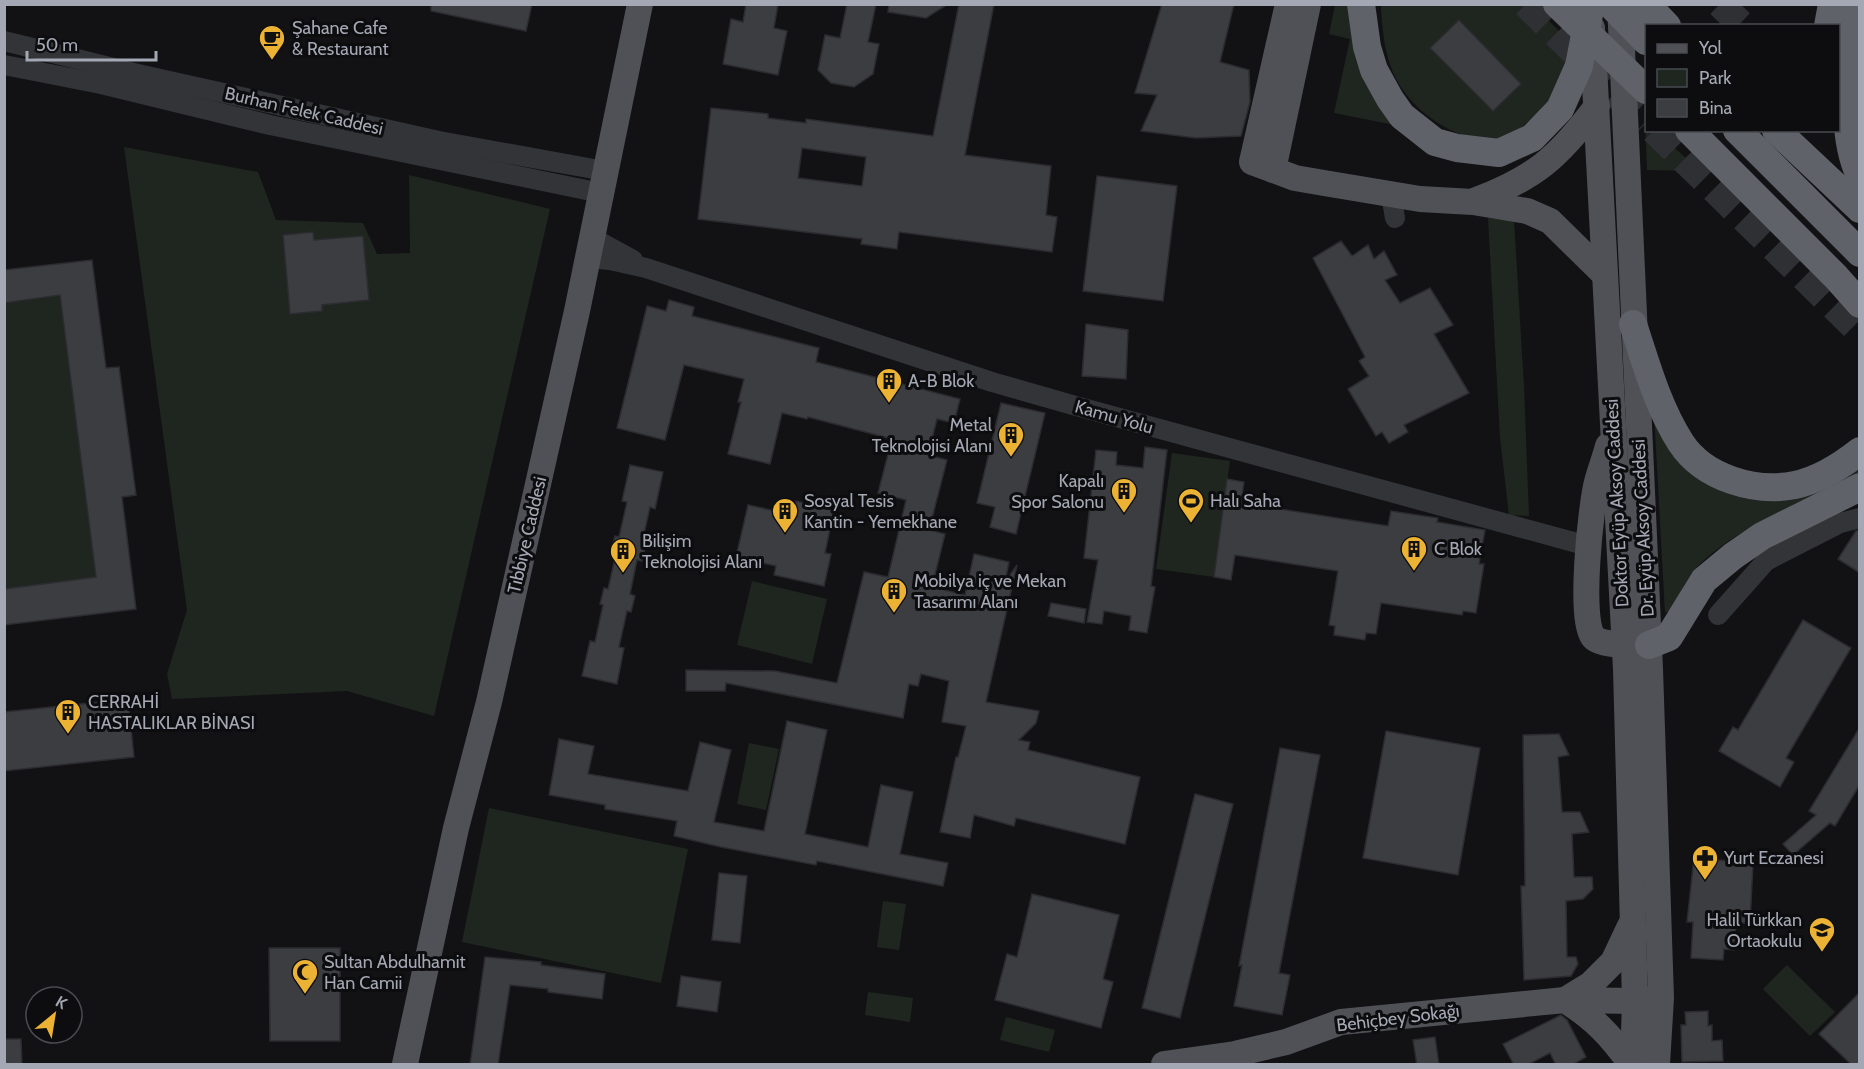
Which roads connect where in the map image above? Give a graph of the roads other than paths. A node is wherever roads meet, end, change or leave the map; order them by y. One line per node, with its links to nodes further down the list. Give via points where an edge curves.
1 (640, 4): 24 (main road, Tıbbiye Caddesi)
2 (1288, 4): 22 (main road)
3 (1308, 4): 22 (main road)
4 (1361, 4): 6 (highway, via 1374,70 1402,116 1435,142 1499,153 1532,138 1560,109 1579,66)
5 (1557, 4): 17 (highway)
6 (1591, 4): 18 (main road, Doktor Eyüp Aksoy Caddesi)
7 (1610, 4): 14 (highway)
8 (1620, 4): 32 (main road, Dr. Eyüp Aksoy Caddesi)
9 (1646, 4): 12 (highway)
10 (1832, 4): 13 (highway)
11 (1853, 4): 23 (highway, via 1847,93 1850,136)
12 (1665, 24)
13 (1828, 24)
14 (1645, 39)
15 (4, 41): 24 (street, Burhan Felek Caddesi)
16 (4, 65): 24 (street, Burhan Felek Caddesi, via 270,125)
17 (1645, 88)
18 (1597, 106): 25 (main road, via 1573,138 1536,172); 29 (main road, Doktor Eyüp Aksoy Caddesi)
19 (1739, 132): 28 (highway)
20 (1778, 132): 26 (highway)
21 (1698, 139): 30 (highway); 31 (highway)
22 (1262, 166): 25 (main road, via 1393,206 1420,199)
23 (1860, 176)
24 (603, 182): 27 (main road, Tıbbiye Caddesi)
25 (1473, 202): 29 (main road, via 1527,211 1550,221)
26 (1860, 209)
27 (589, 248): 37 (street, Kamu Yolu, via 992,382); 45 (main road, Tıbbiye Caddesi)
28 (1860, 253)
29 (1605, 274): 33 (main road, Doktor Eyüp Aksoy Caddesi)
30 (1860, 282)
31 (1860, 304)
32 (1633, 324): 34 (highway, via 1667,416 1682,444 1706,468 1733,481 1769,488 1796,485 1832,470); 39 (main road, Dr. Eyüp Aksoy Caddesi)
33 (1613, 430): 37 (main road, via 1597,482); 39 (main road, Doktor Eyüp Aksoy Caddesi)
34 (1860, 451)
35 (1860, 487): 39 (highway, via 1762,536 1732,556 1704,580 1669,637)
36 (1860, 518): 38 (street, via 1840,523 1766,561)
37 (1588, 546): 39 (main road, via 1588,628 1603,642)
38 (1718, 615)
39 (1637, 645): 40 (main road, Doktor Eyüp Aksoy Caddesi); 41 (main road, Dr. Eyüp Aksoy Caddesi)
40 (1633, 921): 42 (main road, via 1613,962 1591,984); 43 (main road, Doktor Eyüp Aksoy Caddesi)
41 (1661, 998): 43 (main road, Behiçbey Sokağı); 44 (main road, Dr. Eyüp Aksoy Caddesi)
42 (1565, 1000): 43 (main road, Behiçbey Sokağı); 46 (main road, Behiçbey Sokağı, via 1341,1022 1286,1042); 47 (main road, via 1598,1023)
43 (1635, 1001): 47 (main road)
44 (1659, 1060)
45 (405, 1065)
46 (1164, 1065)
47 (1632, 1065)

